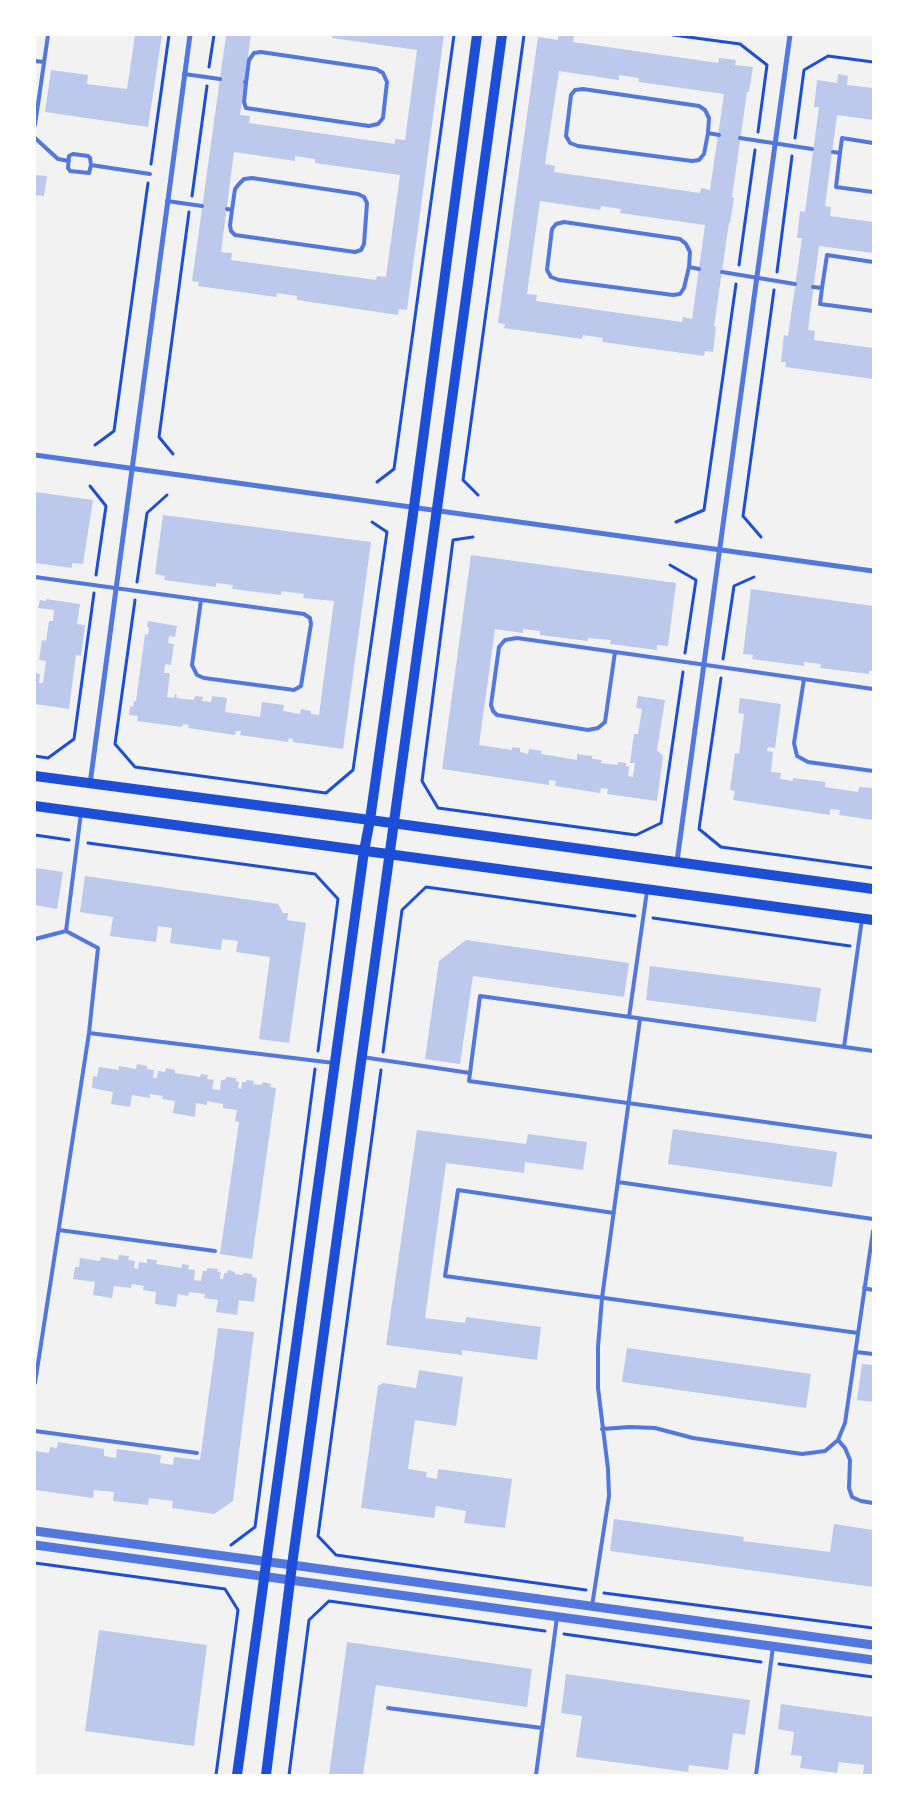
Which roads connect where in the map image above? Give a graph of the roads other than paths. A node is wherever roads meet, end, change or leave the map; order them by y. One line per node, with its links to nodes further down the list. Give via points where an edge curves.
1 (48, 35): 7 (lane)
2 (190, 35): 8 (street)
3 (477, 35): 39 (main road)
4 (502, 35): 40 (main road)
5 (790, 35): 17 (street)
6 (35, 61): 7 (lane)
7 (44, 62): 11 (lane)
8 (184, 74): 9 (lane); 25 (street)
9 (220, 79)
10 (245, 82): 10 (lane, via 249,60 254,53 261,52 376,69 383,73 387,82 382,118 378,124 369,126 246,108)
11 (35, 125)
12 (708, 133): 12 (lane, via 709,118 699,106 583,88 575,90 572,95 566,136 570,143 578,146 692,161 699,160 704,154); 13 (lane)
13 (718, 135)
14 (35, 138): 21 (lane, via 58,159)
15 (740, 138): 17 (lane)
16 (873, 143): 20 (lane, via 842,138)
17 (775, 144): 18 (lane); 32 (street)
18 (812, 149)
19 (833, 152): 20 (lane)
20 (840, 153): 24 (lane, via 836,187)
21 (69, 161): 22 (lane, via 73,154 88,156); 22 (lane, via 70,171 89,173)
22 (91, 165): 23 (lane)
23 (150, 174)
24 (873, 192)
25 (167, 201): 26 (lane); 38 (street)
26 (202, 206)
27 (229, 209): 27 (lane, via 238,184 252,178 358,194 367,203 364,244 355,252 236,235 231,231)
28 (873, 262): 35 (lane, via 827,255)
29 (688, 267): 29 (lane, via 690,252 680,239 564,222 552,229 547,270 551,277 559,280 673,295 680,294 684,288); 30 (lane)
30 (699, 269)
31 (722, 272): 32 (lane)
32 (757, 278): 33 (lane); 41 (street)
33 (796, 284)
34 (813, 287): 35 (lane)
35 (822, 288): 36 (lane, via 820,304)
36 (873, 311)
37 (35, 455): 38 (street)
38 (133, 469): 39 (street); 44 (street)
39 (414, 508): 40 (street); 55 (main road)
40 (436, 510): 41 (street); 56 (main road)
41 (720, 550): 42 (street); 47 (street)
42 (873, 571)
43 (35, 577): 44 (lane)
44 (116, 588): 45 (lane); 52 (street)
45 (201, 600): 45 (lane, via 304,614 310,618 301,686 294,690 204,678 197,674 192,665)
46 (615, 652): 46 (lane, via 517,638 506,640 499,647 491,705 493,711 496,715 588,730 598,728 604,722); 47 (lane)
47 (704, 665): 48 (lane); 59 (street)
48 (804, 678): 49 (lane); 50 (lane, via 794,743 797,756 808,762)
49 (873, 689)
50 (873, 771)
51 (35, 776): 52 (main road)
52 (90, 784): 55 (main road)
53 (35, 806): 54 (main road)
54 (81, 813): 57 (main road); 64 (lane)
55 (370, 820): 56 (main road); 57 (main road)
56 (395, 824): 58 (main road); 59 (main road)
57 (364, 851): 58 (main road); 72 (main road)
58 (390, 855): 60 (main road); 71 (main road)
59 (677, 861): 61 (main road)
60 (647, 889): 62 (main road); 66 (lane)
61 (873, 889)
62 (862, 918): 63 (main road); 69 (lane)
63 (873, 920)
64 (66, 931): 65 (lane); 68 (lane, via 98,948)
65 (35, 939)
66 (629, 1017): 67 (lane); 73 (lane, via 480,996)
67 (640, 1019): 69 (lane); 74 (lane)
68 (89, 1032): 72 (lane); 79 (lane)
69 (844, 1047): 70 (lane)
70 (873, 1051)
71 (362, 1057): 73 (lane); 97 (main road)
72 (335, 1063): 96 (main road)
73 (470, 1073): 74 (lane, via 469,1081)
74 (628, 1103): 75 (lane); 76 (lane)
75 (873, 1137)
76 (618, 1182): 77 (lane); 78 (lane)
77 (614, 1212): 84 (lane); 84 (lane, via 458,1190 445,1276)
78 (873, 1219)
79 (59, 1230): 81 (lane); 88 (lane)
80 (873, 1231): 82 (lane)
81 (215, 1251)
82 (864, 1288): 83 (lane); 85 (lane)
83 (873, 1290)
84 (602, 1298): 85 (lane); 89 (lane, via 598,1347)
85 (858, 1333): 86 (lane)
86 (856, 1352): 87 (lane); 91 (lane, via 846,1423)
87 (873, 1354)
88 (35, 1383)
89 (602, 1428): 91 (lane, via 655,1428 693,1438 802,1454 825,1451); 100 (lane, via 609,1496)
90 (35, 1431): 92 (lane)
91 (838, 1440): 93 (lane, via 850,1460 849,1488 852,1497)
92 (197, 1453)
93 (873, 1503)
94 (35, 1531): 96 (street)
95 (35, 1546): 98 (street)
96 (266, 1562): 97 (street); 98 (main road)
97 (292, 1564): 99 (main road); 100 (street)
98 (264, 1576): 99 (street); 107 (main road)
99 (291, 1580): 101 (street); 108 (main road)
100 (592, 1606): 102 (street)
101 (557, 1617): 103 (street); 106 (lane)
102 (873, 1645)
103 (773, 1647): 104 (street); 110 (lane)
104 (873, 1660)
105 (388, 1708): 106 (lane)
106 (542, 1728): 109 (lane)
107 (237, 1775)
108 (266, 1775)
109 (536, 1775)
110 (756, 1775)

